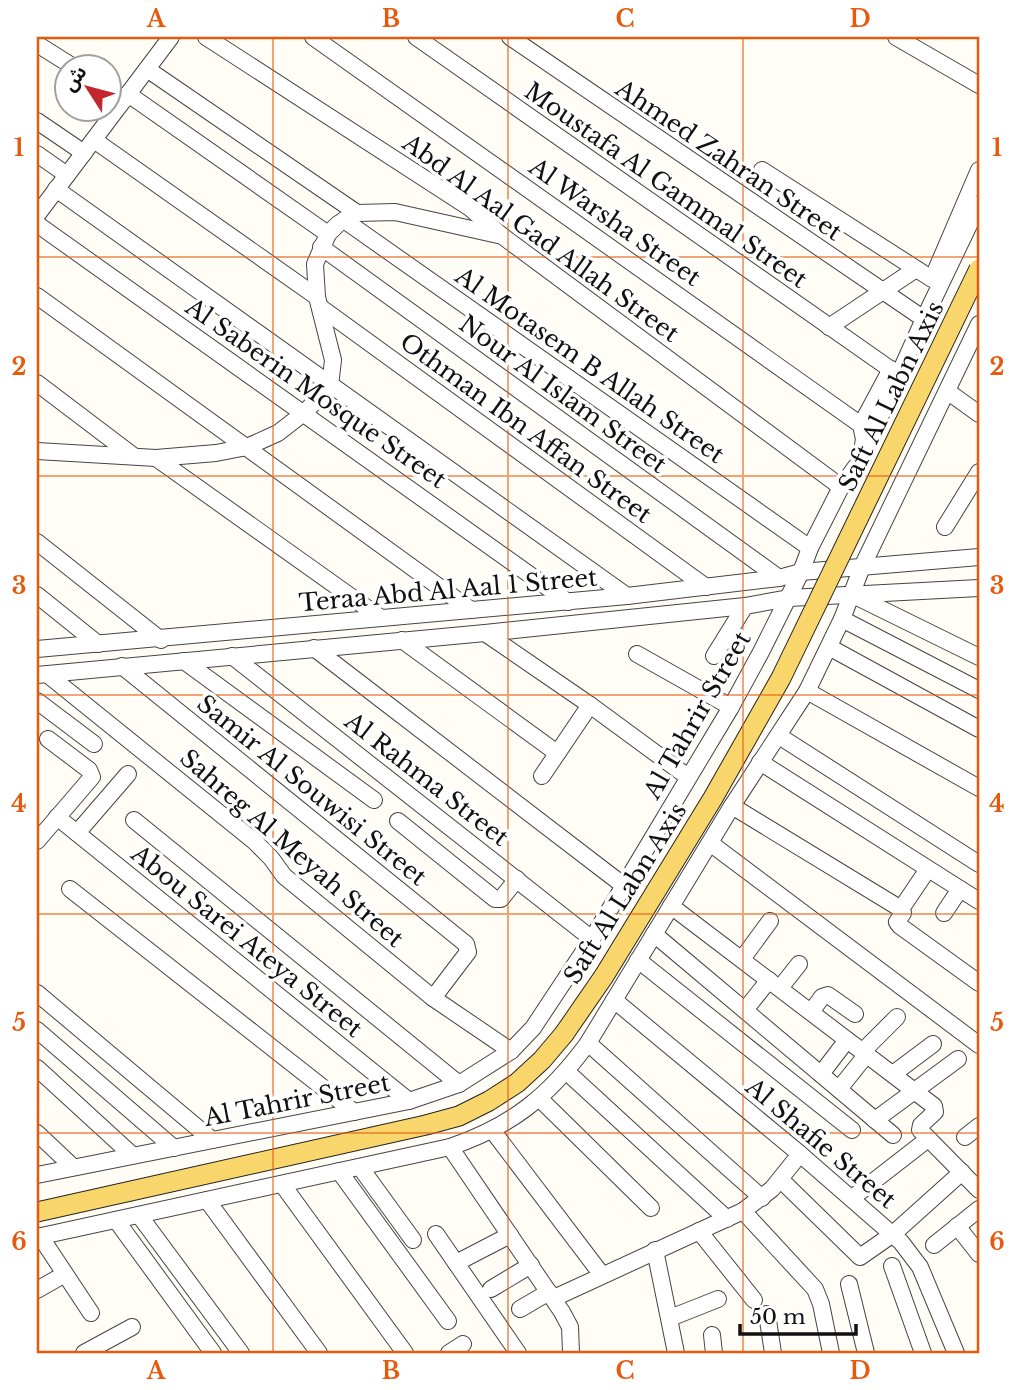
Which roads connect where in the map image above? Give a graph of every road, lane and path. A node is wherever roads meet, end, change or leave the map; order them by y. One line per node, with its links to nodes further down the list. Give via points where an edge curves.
1 (206, 37): 24 (street, Abd Al Aal Gad Allah Street, via 452,196)
2 (313, 37): 42 (street, Al Warsha Street)
3 (416, 37): 34 (street, Moustafa Al Gammal Street)
4 (510, 37): 29 (street, Ahmed Zahran Street)
5 (895, 37): 10 (street)
6 (165, 39): 9 (street)
7 (37, 44): 8 (street)
8 (52, 53)
9 (147, 69): 12 (street); 22 (street, Al Motasem B Allah Street)
10 (979, 85)
11 (122, 95): 12 (street, Nour Al Islam Street)
12 (126, 97): 14 (street); 25 (street, Nour Al Islam Street)
13 (37, 121): 14 (street, Othman Ibn Affan Street)
14 (89, 146): 18 (street); 32 (street, Othman Ibn Affan Street)
15 (37, 155): 18 (street)
16 (762, 170): 26 (street)
17 (979, 170): 28 (street)
18 (67, 175): 19 (street)
19 (56, 189): 21 (street); 38 (street)
20 (979, 204): 33 (street, Al Tahrir Street)
21 (37, 215)
22 (350, 217): 24 (street, via 395,212); 25 (street); 52 (street, Al Motasem B Allah Street)
23 (37, 224): 40 (street, Al Saberin Mosque Street)
24 (501, 235): 49 (street, Abd Al Aal Gad Allah Street)
25 (324, 241): 32 (street, via 315,264); 56 (street, Nour Al Islam Street)
26 (916, 269): 28 (street); 29 (street)
27 (979, 269): 181 (main road, Saft Al Labn Axis, bridge, via 774,690 604,976 542,1060 489,1101 448,1119)
28 (932, 279): 33 (street)
29 (882, 292): 33 (street, Ahmed Zahran Street); 34 (street)
30 (979, 295): 187 (main road, Saft Al Labn Axis, via 790,682 611,981 549,1065 495,1108 431,1135)
31 (37, 296): 43 (street)
32 (318, 302): 38 (street, via 332,360); 57 (street, Othman Ibn Affan Street)
33 (919, 318): 36 (street); 47 (street, Al Tahrir Street)
34 (829, 327): 36 (street, Moustafa Al Gammal Street)
35 (978, 330): 39 (street)
36 (890, 369): 42 (street)
37 (37, 383): 45 (street)
38 (330, 386): 40 (street); 61 (street)
39 (947, 391): 41 (street); 54 (street)
40 (305, 412): 43 (street, via 278,433); 63 (street, Al Saberin Mosque Street)
41 (979, 414)
42 (861, 425): 47 (street)
43 (247, 447): 46 (street); 65 (street)
44 (37, 451): 45 (street)
45 (132, 455): 46 (street)
46 (156, 458): 66 (street)
47 (860, 460): 49 (street, Al Tahrir Street)
48 (979, 472): 50 (street)
49 (841, 487): 52 (street, Al Tahrir Street)
50 (945, 527)
51 (37, 542): 70 (street)
52 (810, 548): 55 (street, Al Tahrir Street)
53 (979, 557): 54 (street, Teraa Abd Al Aal 1 Street)
54 (862, 567): 55 (street, Teraa Abd Al Aal 1 Street); 60 (street)
55 (801, 572): 56 (street, Teraa Abd Al Aal 1 Street); 62 (street, Al Tahrir Street)
56 (779, 578): 57 (street, Teraa Abd Al Aal 1 Street)
57 (706, 587): 61 (street, Teraa Abd Al Aal 1 Street)
58 (979, 588): 60 (street, Teraa Abd Al Aal 1 Street)
59 (37, 595): 73 (street)
60 (853, 595): 62 (street, Teraa Abd Al Aal 1 Street); 67 (street); 81 (street)
61 (627, 596): 63 (street, Teraa Abd Al Aal 1 Street)
62 (789, 598): 64 (street, Teraa Abd Al Aal 1 Street); 90 (street, Al Tahrir Street)
63 (568, 601): 65 (street, Teraa Abd Al Aal 1 Street)
64 (745, 606): 69 (street, Teraa Abd Al Aal 1 Street); 80 (street)
65 (471, 610): 66 (street, Teraa Abd Al Aal 1 Street)
66 (381, 618): 68 (street, Teraa Abd Al Aal 1 Street)
67 (842, 619): 75 (street); 86 (street)
68 (354, 620): 70 (street, Teraa Abd Al Aal 1 Street); 74 (street)
69 (485, 632): 71 (street, Teraa Abd Al Aal 1 Street); 89 (street)
70 (161, 639): 72 (street, Teraa Abd Al Aal 1 Street)
71 (402, 640): 74 (street, Teraa Abd Al Aal 1 Street); 97 (street)
72 (137, 641): 73 (street, Teraa Abd Al Aal 1 Street); 83 (street)
73 (98, 644): 77 (street, Teraa Abd Al Aal 1 Street)
74 (355, 645): 76 (street, Teraa Abd Al Aal 1 Street)
75 (829, 647): 87 (street); 92 (street)
76 (314, 648): 79 (street, Teraa Abd Al Aal 1 Street); 114 (street)
77 (37, 649)
78 (637, 653): 90 (street)
79 (232, 656): 82 (street, Teraa Abd Al Aal 1 Street); 113 (street, Al Rahma Street)
80 (714, 656)
81 (979, 657)
82 (184, 661): 83 (street, Teraa Abd Al Aal 1 Street); 103 (street)
83 (140, 665): 84 (street, Teraa Abd Al Aal 1 Street)
84 (122, 666): 85 (street, Teraa Abd Al Aal 1 Street); 130 (street, Samir Al Souwisi Street, via 466,944 468,952)
85 (42, 674): 130 (street, Sahreg Al Meyah Street, via 254,841 284,876)
86 (979, 690)
87 (807, 691): 93 (street); 102 (street)
88 (37, 701): 91 (street)
89 (590, 705): 97 (street); 101 (street)
90 (731, 707): 101 (street, Al Tahrir Street)
91 (64, 721): 94 (street); 95 (street)
92 (979, 729)
93 (779, 736): 98 (street); 111 (street)
94 (48, 739): 96 (street); 105 (street, via 92,774)
95 (94, 744)
96 (37, 752)
97 (557, 753): 100 (street)
98 (760, 762): 104 (street); 112 (street)
99 (128, 774): 108 (street)
100 (542, 776)
101 (688, 777): 114 (street, Al Tahrir Street)
102 (979, 788)
103 (374, 800)
104 (732, 806): 110 (street); 119 (street)
105 (57, 817): 108 (street, Abou Sarei Ateya Street); 109 (street)
106 (134, 820): 148 (street)
107 (398, 821): 113 (street, via 495,899 501,899)
108 (77, 833): 152 (street, Abou Sarei Ateya Street)
109 (37, 841)
110 (709, 843): 118 (street); 140 (street)
111 (979, 864)
112 (928, 869): 116 (street); 119 (street)
113 (517, 879): 123 (street, Al Rahma Street)
114 (623, 885): 123 (street, Al Tahrir Street)
115 (70, 889): 153 (street)
116 (960, 890): 117 (street); 120 (street)
117 (979, 901)
118 (671, 906): 122 (street); 124 (street)
119 (901, 909): 127 (street, via 900,926)
120 (944, 913)
121 (770, 921): 124 (street)
122 (654, 934): 125 (street); 132 (street)
123 (592, 939): 141 (street, Al Tahrir Street, via 533,1028)
124 (742, 959): 128 (street)
125 (638, 960): 131 (street); 157 (street)
126 (799, 964): 128 (street)
127 (979, 983)
128 (774, 984): 132 (street); 133 (street)
129 (37, 993): 162 (street)
130 (433, 998): 141 (street, Sahreg Al Meyah Street)
131 (614, 1000): 138 (street); 165 (street, Al Shafie Street)
132 (746, 1010): 146 (street)
133 (811, 1012): 134 (street, via 828,995); 137 (street)
134 (855, 1014)
135 (897, 1017): 142 (street)
136 (37, 1030): 164 (street)
137 (847, 1040): 142 (street); 146 (street)
138 (588, 1043): 145 (street); 175 (street)
139 (933, 1044): 147 (street)
140 (979, 1045)
141 (511, 1051): 148 (street, Al Tahrir Street)
142 (865, 1053): 147 (street); 149 (street)
143 (958, 1059): 150 (street)
144 (37, 1068): 166 (street)
145 (567, 1072): 151 (street); 183 (street)
146 (821, 1074): 149 (street)
147 (893, 1074): 150 (street)
148 (459, 1084): 152 (street, Al Tahrir Street)
149 (839, 1089): 154 (street)
150 (915, 1091): 154 (street); 161 (street, via 936,1109 920,1126)
151 (540, 1099): 156 (street); 178 (street)
152 (409, 1101): 153 (street, Al Tahrir Street)
153 (354, 1112): 162 (street, Al Tahrir Street)
154 (875, 1119): 159 (street)
155 (979, 1126): 160 (street)
156 (492, 1130): 163 (street); 199 (street)
157 (852, 1130)
158 (37, 1133): 167 (street)
159 (893, 1135)
160 (965, 1137)
161 (928, 1139): 170 (street); 176 (street)
162 (212, 1140): 164 (street, Al Tahrir Street)
163 (450, 1147): 168 (street); 190 (street)
164 (174, 1148): 166 (street, Al Tahrir Street)
165 (800, 1154): 172 (street); 176 (street, Al Shafie Street)
166 (132, 1155): 167 (street, Al Tahrir Street)
167 (73, 1167): 171 (street, Al Tahrir Street)
168 (360, 1167): 169 (street); 191 (street)
169 (340, 1171): 173 (street); 210 (street)
170 (962, 1172): 174 (street); 189 (street)
171 (37, 1175)
172 (781, 1180): 175 (street); 189 (street, via 860,1257)
173 (282, 1184): 177 (street); 218 (street)
174 (979, 1190)
175 (762, 1198): 180 (street)
176 (852, 1198): 189 (street, Al Shafie Street)
177 (207, 1200): 182 (street); 217 (street)
178 (652, 1208)
179 (979, 1209): 185 (street)
180 (743, 1211): 183 (street); 225 (street, via 815,1289)
181 (37, 1212)
182 (139, 1215): 184 (street); 216 (street)
183 (727, 1219): 186 (street)
184 (116, 1220): 187 (street); 215 (street)
185 (957, 1227): 192 (street); 194 (street)
186 (699, 1231): 193 (street); 205 (street)
187 (38, 1232): 198 (street)
188 (436, 1234): 195 (street)
189 (893, 1234): 228 (street, Al Shafie Street, via 920,1267)
190 (510, 1235): 195 (street); 196 (street)
191 (413, 1240)
192 (934, 1245)
193 (655, 1250): 199 (street); 209 (street)
194 (979, 1254)
195 (456, 1263): 220 (street)
196 (531, 1265): 202 (street); 203 (street)
197 (892, 1266): 227 (street)
198 (65, 1274): 201 (street); 207 (street)
199 (603, 1275): 203 (street)
200 (849, 1284): 226 (street)
201 (37, 1290)
202 (491, 1290)
203 (551, 1295): 206 (street); 221 (street, via 570,1327)
204 (718, 1299): 209 (street)
205 (754, 1300)
206 (520, 1310)
207 (91, 1313)
208 (767, 1314): 224 (street)
209 (670, 1318): 222 (street)
210 (448, 1321)
211 (132, 1327): 214 (street)
212 (712, 1335): 223 (street)
213 (463, 1343): 219 (street)
214 (84, 1353)
215 (213, 1353)
216 (241, 1353)
217 (319, 1353)
218 (405, 1353)
219 (449, 1353)
220 (518, 1353)
221 (571, 1353)
222 (676, 1353)
223 (713, 1353)
224 (772, 1353)
225 (831, 1353)
226 (866, 1353)
227 (923, 1353)
228 (956, 1353)

